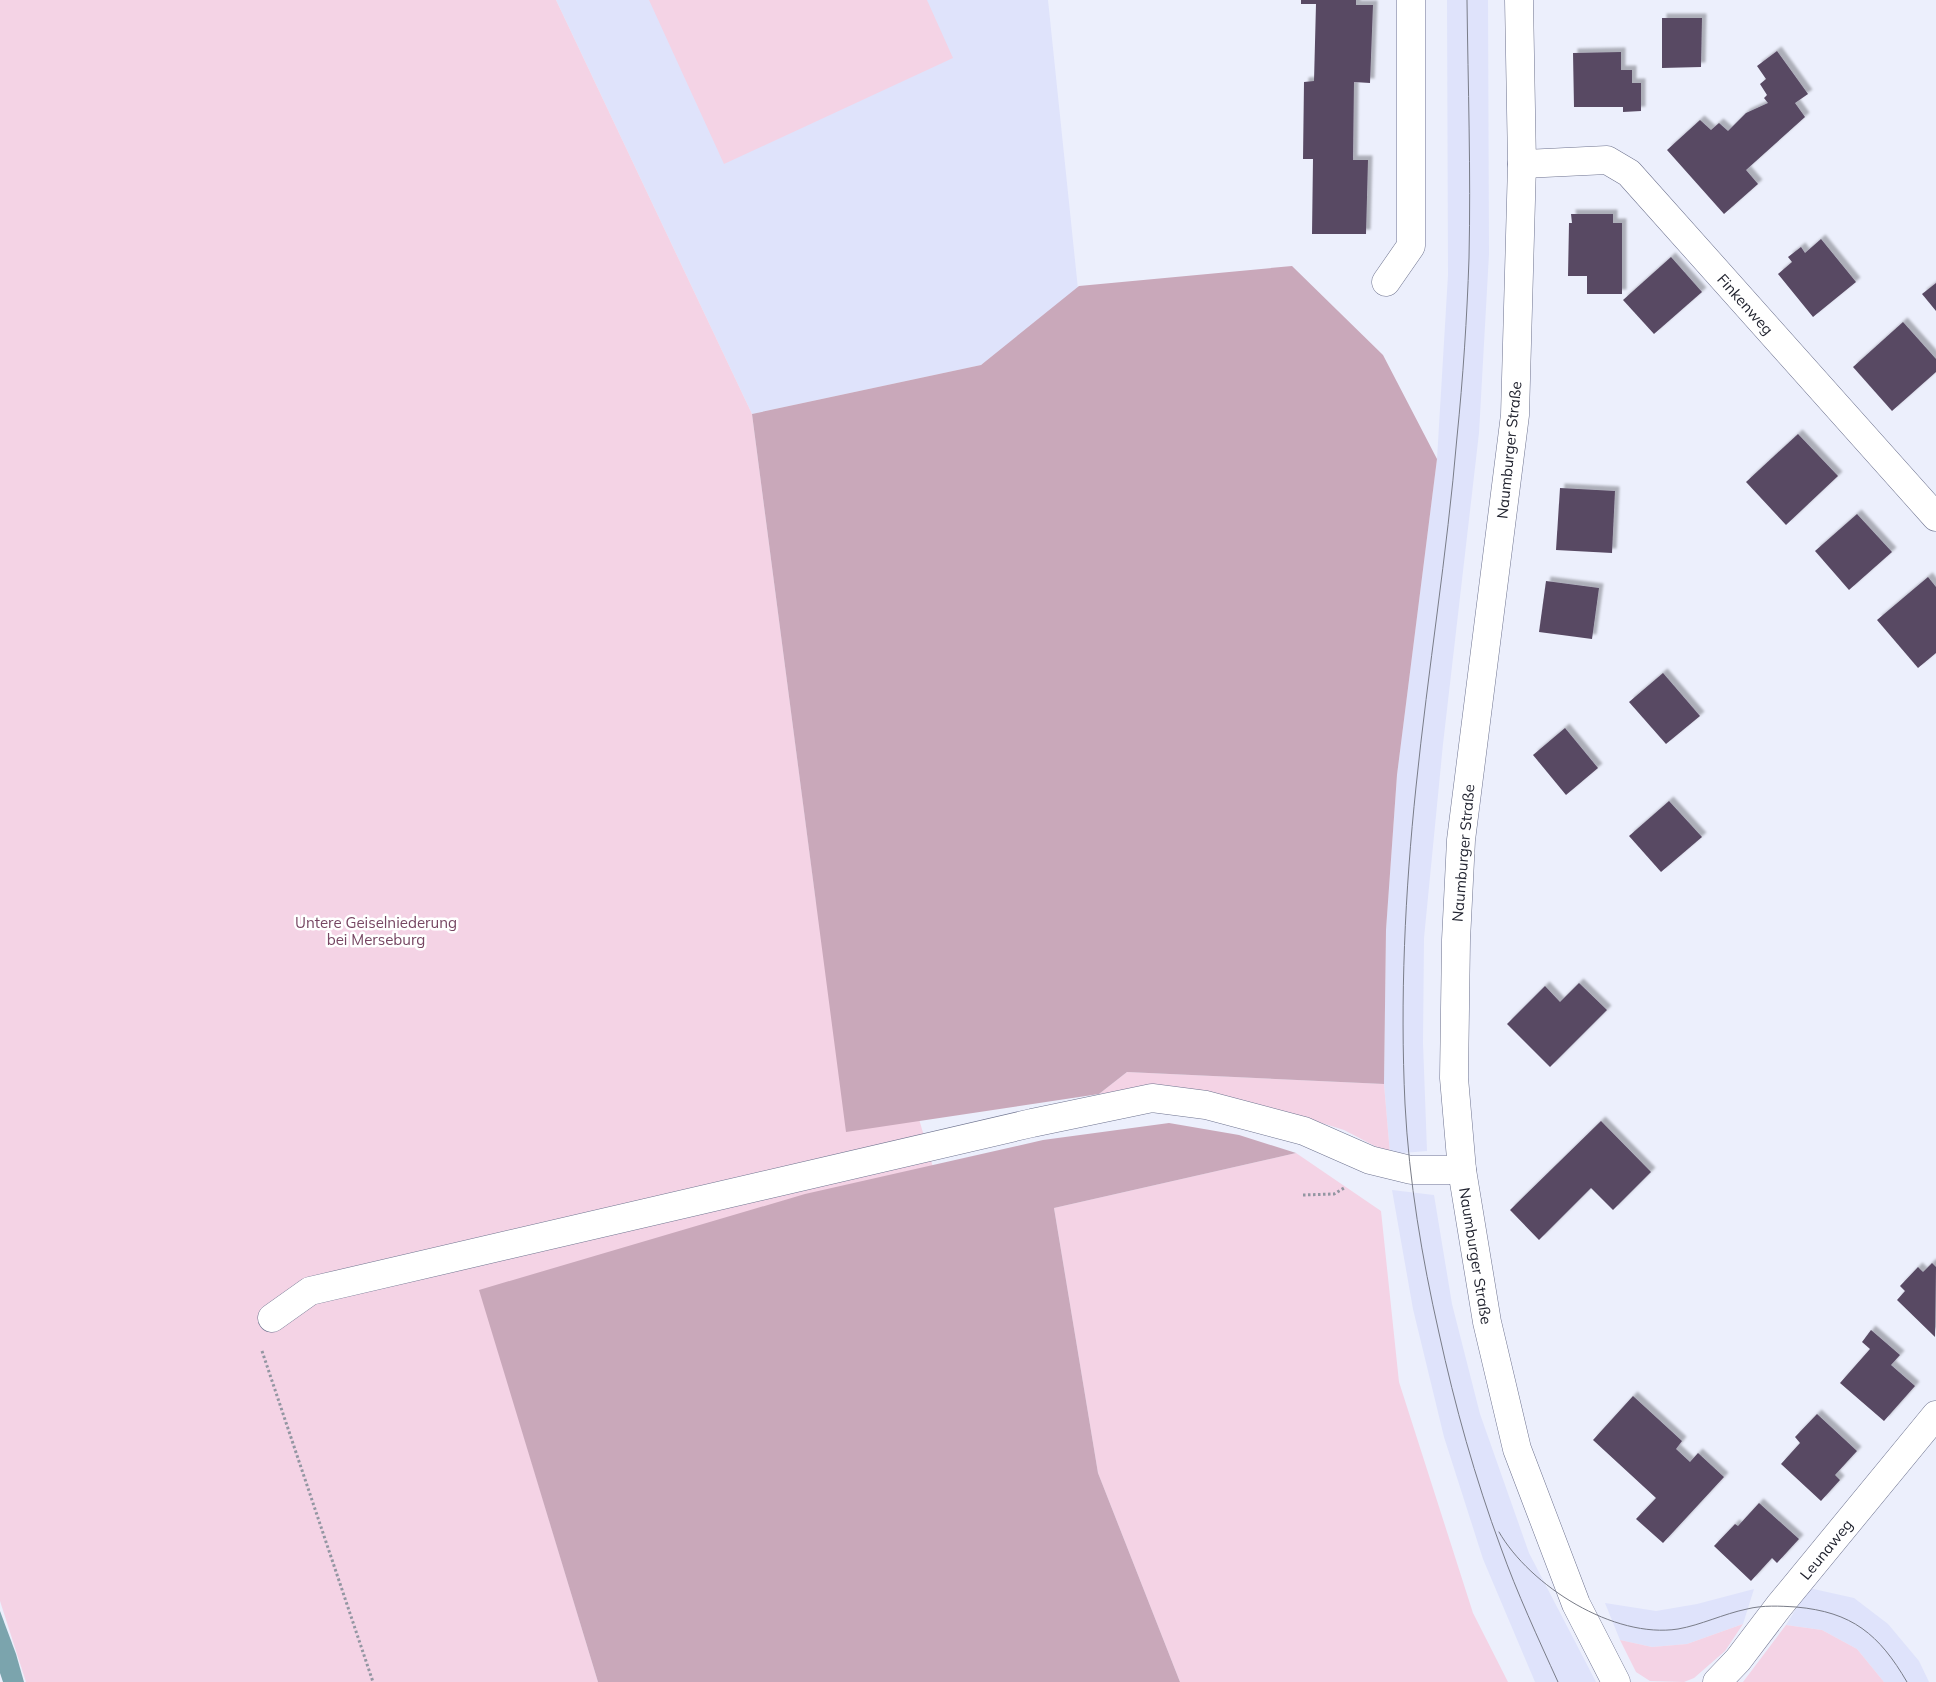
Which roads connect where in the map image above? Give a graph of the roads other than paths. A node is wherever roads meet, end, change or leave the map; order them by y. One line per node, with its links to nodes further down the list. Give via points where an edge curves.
1 (1411, 0): 4 (street, via 1411,246)
2 (1519, 0): 3 (street, Naumburger Straße)
3 (1522, 164): 5 (street, Finkenweg, via 1607,160 1629,173); 6 (street, Naumburger Straße, via 1515,415 1461,840 1454,1078)
4 (1386, 282)
5 (1936, 517)
6 (1462, 1170): 7 (street, via 1411,1170 1370,1160 1304,1131 1206,1105 1152,1098 310,1291); 9 (street, Naumburger Straße, via 1487,1322 1517,1449 1576,1604)
7 (272, 1318)
8 (1936, 1415): 10 (street, Leunaweg)
9 (1616, 1682)
10 (1717, 1682)

